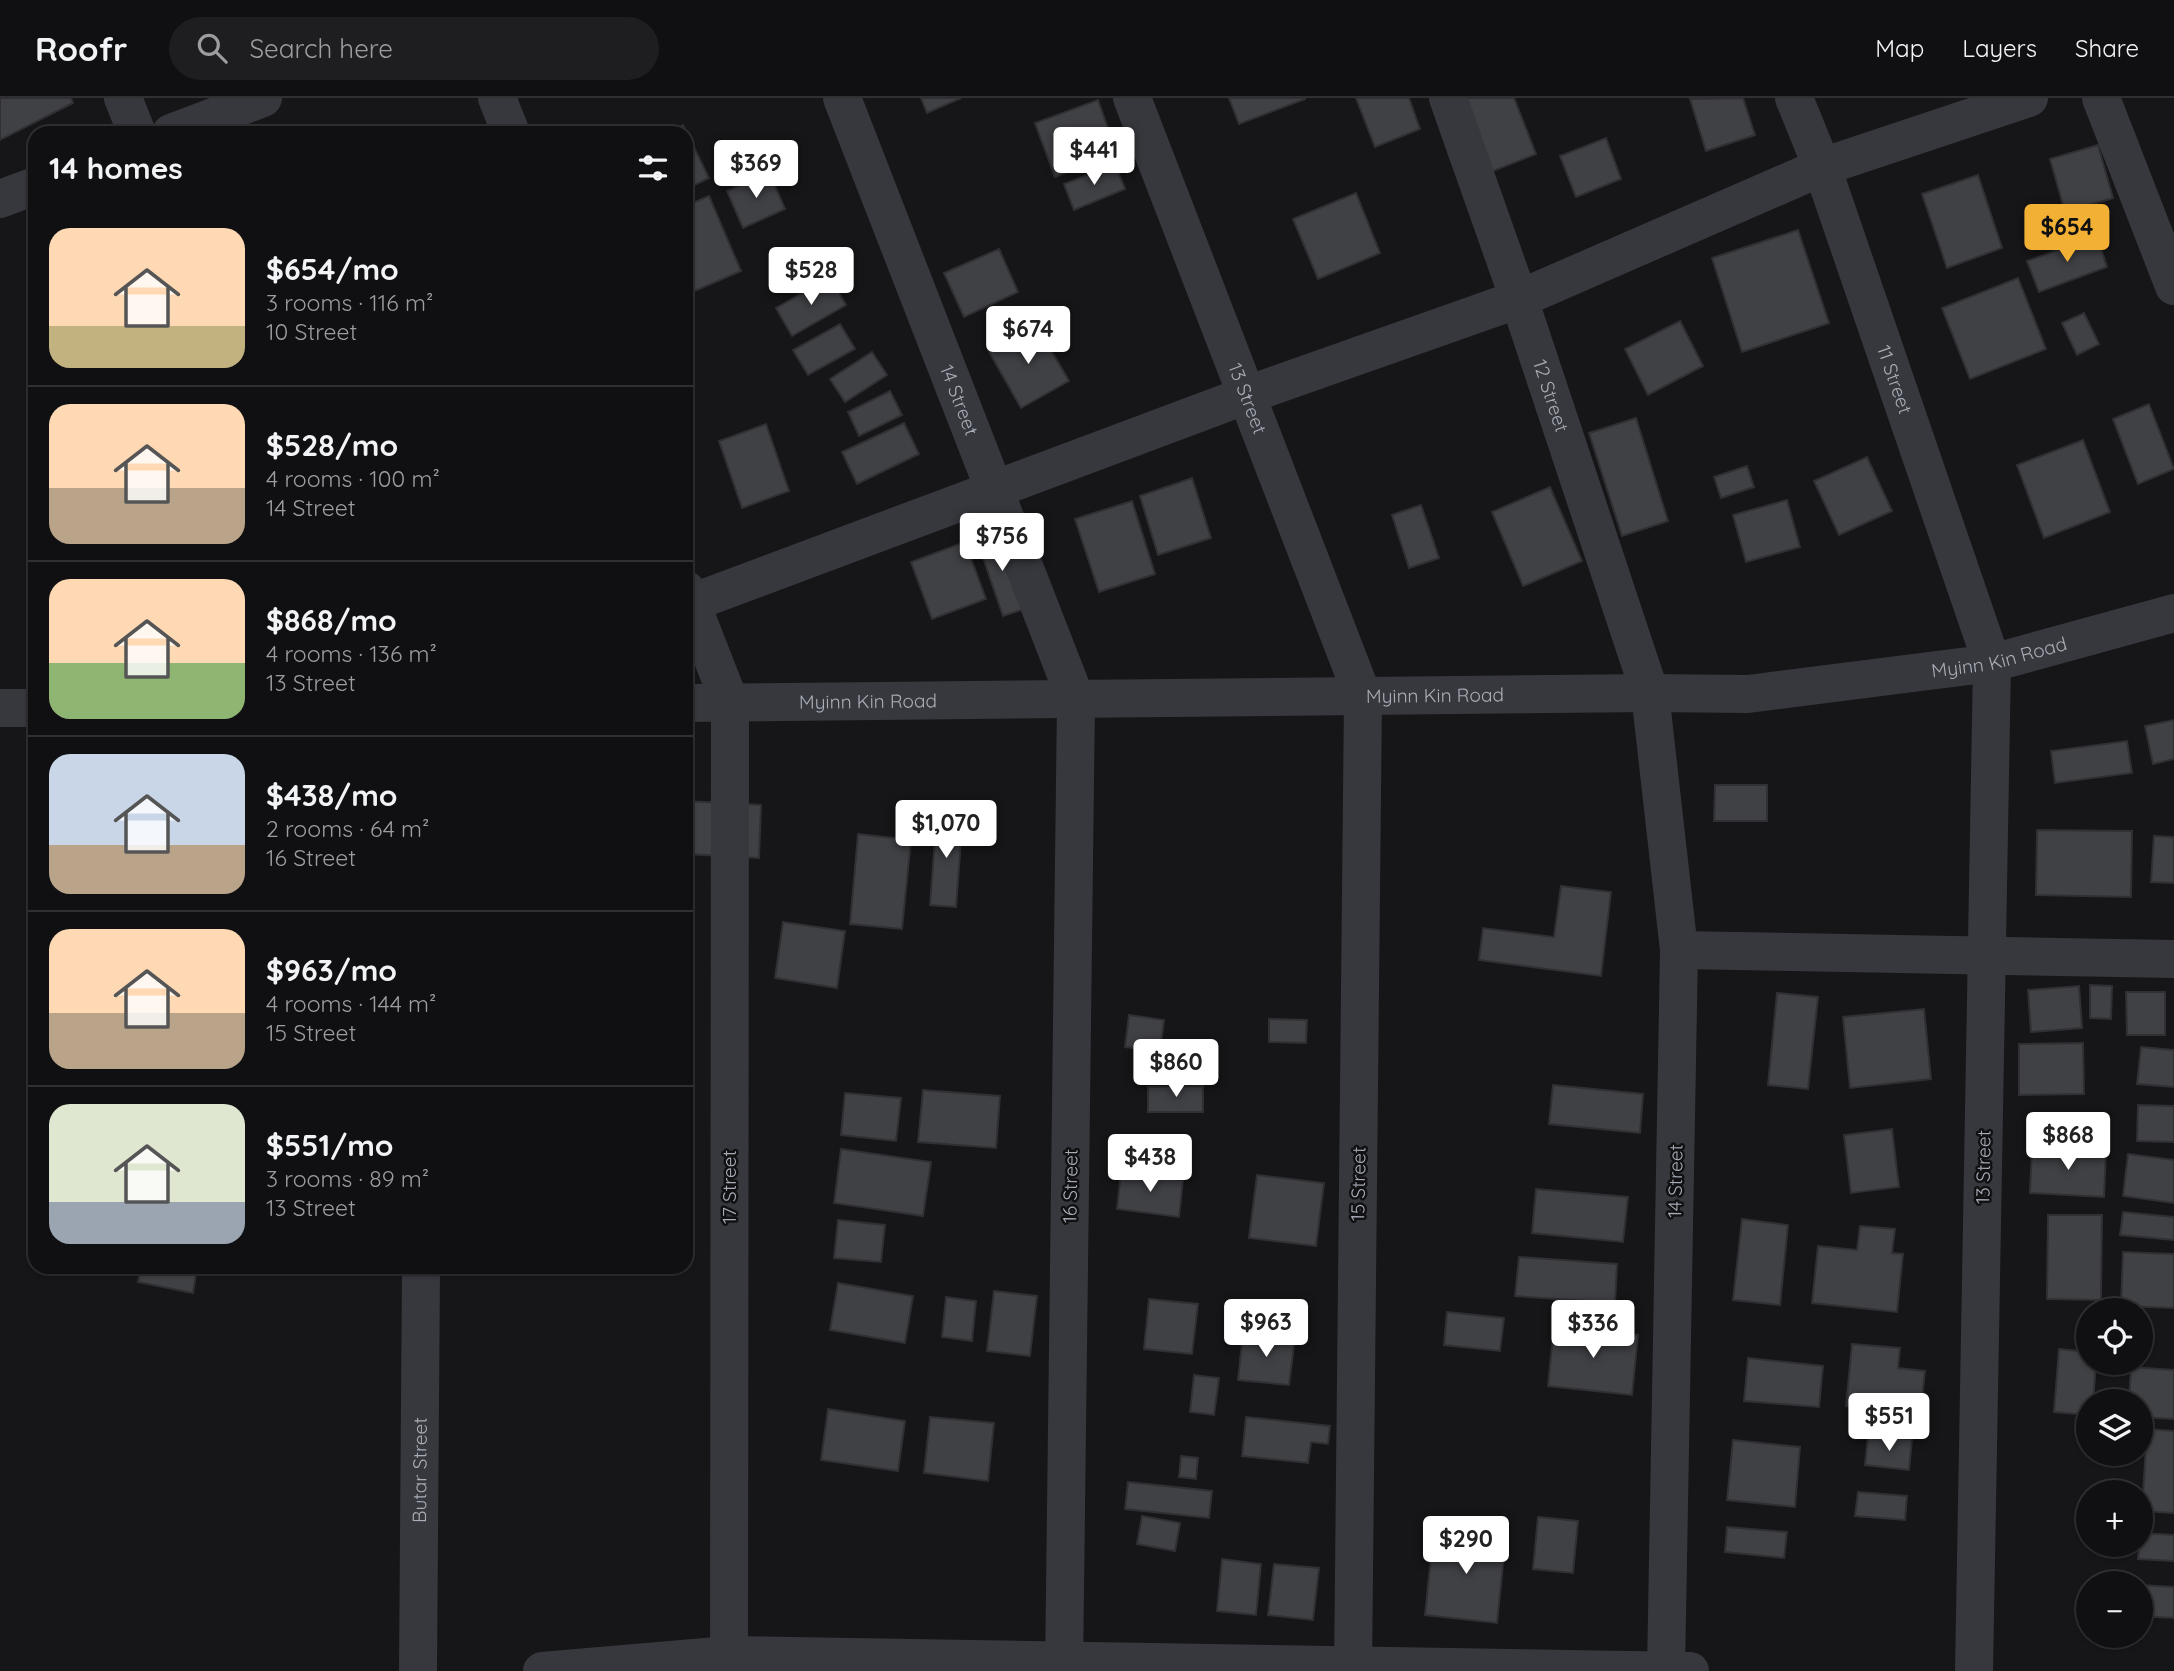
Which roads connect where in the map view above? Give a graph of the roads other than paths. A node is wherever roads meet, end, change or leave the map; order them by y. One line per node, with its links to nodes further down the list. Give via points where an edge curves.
1 (123, 98): 10 (street)
2 (263, 98): 11 (street)
3 (497, 98): 12 (street)
4 (842, 98): 19 (street, 14 Street)
5 (1132, 98): 18 (street, 13 Street)
6 (1448, 98): 17 (street, 12 Street)
7 (1794, 98): 13 (street, 11 Street)
8 (2029, 98): 13 (street)
9 (2101, 98): 16 (street)
10 (134, 126)
11 (189, 126)
12 (508, 126)
13 (1822, 167): 17 (street); 23 (street, 11 Street)
14 (28, 189): 15 (street)
15 (0, 199)
16 (2174, 286)
17 (1519, 299): 18 (street); 24 (street, 12 Street)
18 (1247, 395): 19 (street); 25 (street, 13 Street)
19 (994, 489): 20 (street); 26 (street, 14 Street)
20 (693, 594)
21 (693, 609): 27 (street)
22 (2174, 613): 23 (street, Myinn Kin Road)
23 (1992, 663): 24 (street, Myinn Kin Road, via 1748,694); 32 (street, 13 Street)
24 (1650, 693): 25 (street, Myinn Kin Road); 31 (street, 14 Street)
25 (1363, 697): 26 (street, Myinn Kin Road); 37 (street, 15 Street)
26 (1076, 700): 27 (street, Myinn Kin Road); 36 (street, 16 Street)
27 (730, 703): 28 (street, Myinn Kin Road); 35 (street, 17 Street)
28 (693, 704)
29 (0, 708): 30 (street)
30 (28, 708)
31 (1679, 950): 32 (street); 40 (street, 14 Street)
32 (1987, 956): 33 (street); 42 (street, 13 Street)
33 (2174, 959)
34 (421, 1274): 38 (street, Butar Street)
35 (729, 1663): 36 (street); 39 (street)
36 (1065, 1666): 37 (street)
37 (1353, 1668): 40 (street)
38 (418, 1671)
39 (542, 1671)
40 (1666, 1671): 41 (street)
41 (1692, 1671)
42 (1974, 1671)

